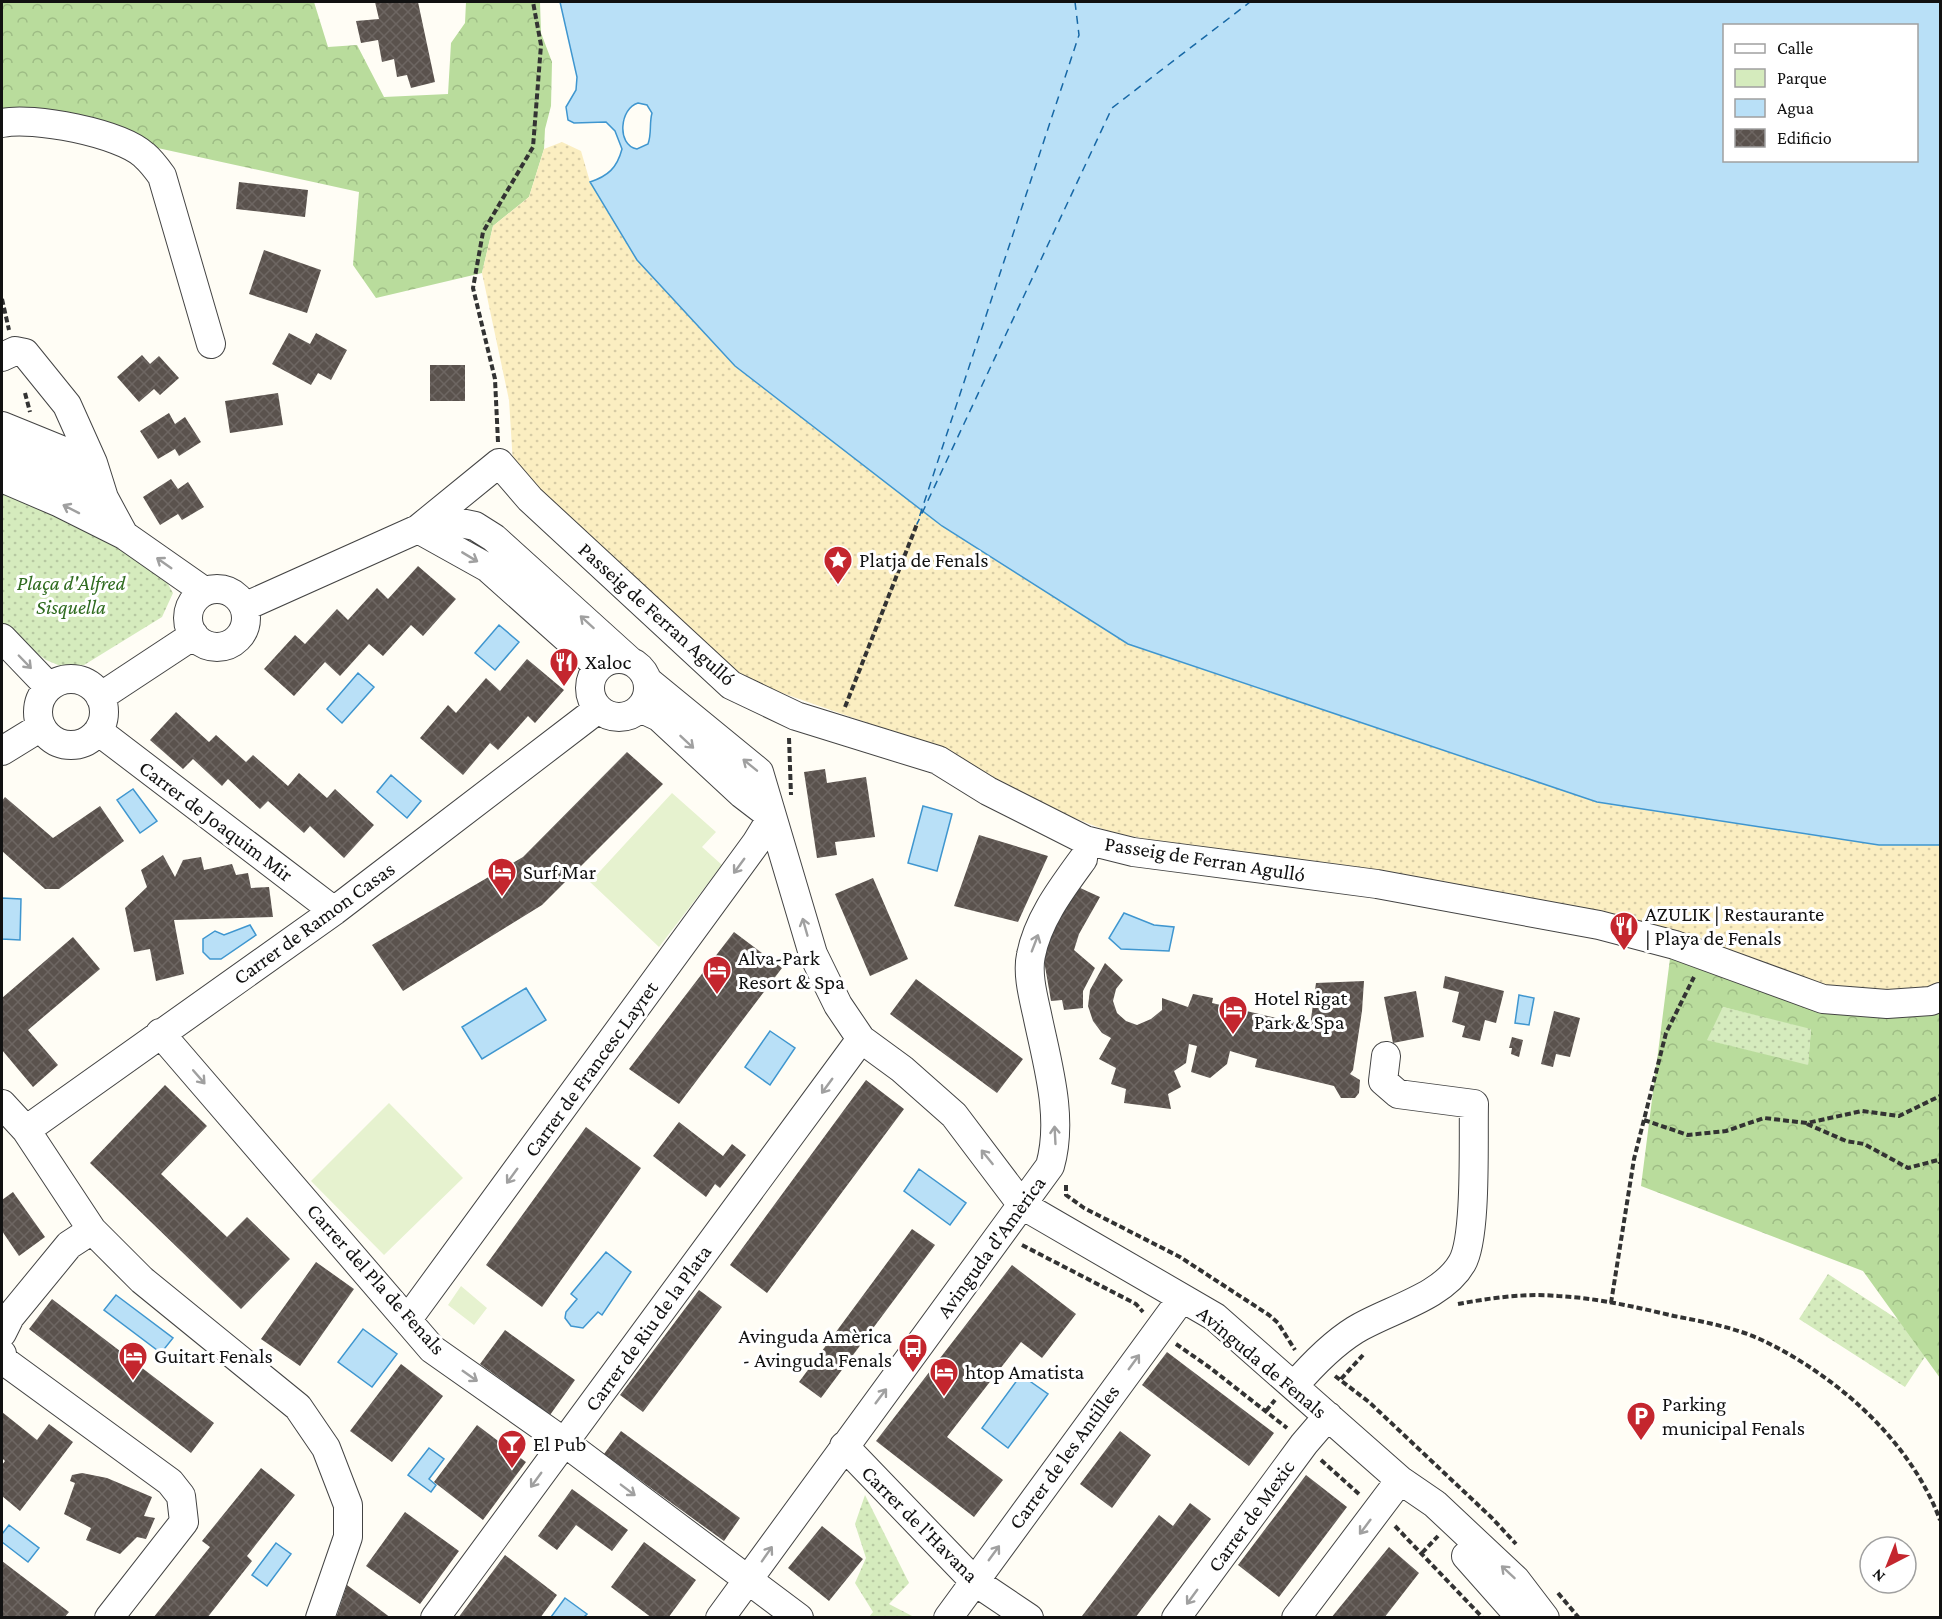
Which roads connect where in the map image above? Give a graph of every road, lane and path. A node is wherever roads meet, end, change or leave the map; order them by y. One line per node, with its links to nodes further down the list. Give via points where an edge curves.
1 (533, 2): 10 (path, via 541,45 533,147 483,232 473,288 495,380)
2 (2, 123): 5 (street, via 53,123 119,140 144,154 162,176)
3 (2, 299): 4 (path)
4 (5, 316)
5 (211, 344)
6 (2, 357): 9 (street, via 15,351 25,353 66,405)
7 (2, 426): 9 (street)
8 (2, 454): 12 (street)
9 (93, 463): 12 (street)
10 (499, 464): 14 (street); 26 (street, Passeig de Ferran Agulló, via 530,499 731,686)
11 (2, 478): 15 (street, one-way to 11)
12 (104, 498): 15 (street)
13 (917, 524): 28 (path)
14 (418, 529): 17 (street); 20 (street, one-way to 20, via 488,568); 21 (street, one-way to 14, via 494,538 475,526 456,522)
15 (124, 535): 16 (street, one-way to 15)
16 (204, 591): 17 (street, via 232,593); 18 (street, via 189,611)
17 (244, 607): 18 (street, via 245,625 235,640 209,645)
18 (194, 635): 23 (street)
19 (2, 638): 22 (street, one-way to 22)
20 (599, 667): 21 (street, via 618,659); 25 (street, via 590,687 591,699)
21 (639, 671): 24 (street, via 648,693); 31 (street, one-way to 21, via 759,772)
22 (49, 687): 23 (street, via 77,679 87,683); 27 (street, via 38,705)
23 (100, 697): 29 (street, via 104,714)
24 (640, 708): 25 (street, via 623,717 610,716); 31 (street, one-way to 31, via 659,717 742,794)
25 (598, 709): 33 (street, Carrer de Ramon Casas)
26 (788, 712): 28 (street, Passeig de Ferran Agulló); 31 (path)
27 (41, 727): 29 (street, via 58,743 69,745 80,744); 30 (street)
28 (837, 728): 34 (street, Passeig de Ferran Agulló, via 938,760 988,791 1086,840 1132,852 1377,884 1587,923 1675,945)
29 (98, 731): 33 (street, Carrer de Joaquim Mir)
30 (2, 751)
31 (781, 804): 37 (street, one-way to 31, via 838,1005 813,954); 51 (street, Carrer de Francesc Layret, one-way to 51)
32 (1083, 859): 45 (street, Avinguda d'Amèrica, one-way to 32, via 1050,1166 1056,1146 1053,1088 1032,989 1030,956 1045,917)
33 (334, 911): 36 (street, Carrer de Ramon Casas)
34 (1705, 957): 35 (street, Passeig de Ferran Agulló, via 1823,999 1887,1004); 41 (path, via 1666,1033)
35 (1941, 997)
36 (160, 1033): 43 (street, Carrer de Ramon Casas); 51 (street, Carrer del Pla de Fenals, one-way to 51)
37 (861, 1039): 45 (street, one-way to 37, via 954,1115 902,1068); 59 (street, Carrer de Riu de la Plata, one-way to 59)
38 (1386, 1056): 57 (street, via 1383,1081 1398,1094 1474,1104 1470,1238 1462,1263 1437,1289 1355,1330 1318,1359)
39 (1941, 1096): 42 (path, via 1899,1116 1862,1111)
40 (2, 1104): 43 (street)
41 (1644, 1120): 42 (path, via 1688,1135 1726,1131 1764,1118); 49 (path)
42 (1807, 1123): 44 (path, via 1846,1141 1864,1143 1908,1168 1938,1160)
43 (26, 1130): 46 (street)
44 (1941, 1163)
45 (1022, 1204): 47 (street, Avinguda d'Amèrica); 48 (street, Avinguda de Fenals)
46 (92, 1230): 53 (street, via 69,1245 10,1317); 68 (street, via 142,1280 298,1407 326,1448 348,1505 348,1537)
47 (999, 1236): 52 (path, via 1007,1243 1026,1246 1136,1304); 61 (street, Avinguda d'Amèrica, one-way to 47)
48 (1182, 1298): 52 (street, Carrer de les Antilles); 57 (street, Avinguda de Fenals, via 1215,1317)
49 (1611, 1303): 50 (path, via 1557,1295 1492,1298); 64 (path, via 1710,1323 1764,1341 1809,1366 1857,1402 1897,1445)
50 (1451, 1305)
51 (408, 1319): 59 (street, Carrer del Pla de Fenals, one-way to 59, via 432,1349)
52 (1157, 1331): 60 (path, via 1209,1366); 66 (street, Carrer de les Antilles, one-way to 52)
53 (2, 1333)
54 (1367, 1351): 56 (path)
55 (2, 1354): 67 (street, via 3,1360 170,1482 181,1496 184,1522)
56 (1341, 1379)
57 (1294, 1386): 58 (street, Avinguda de Fenals)
58 (1328, 1416): 60 (street, Carrer de Mexic); 62 (street, Avinguda de Fenals)
59 (564, 1442): 65 (street, Carrer del Pla de Fenals, one-way to 65); 69 (street, Carrer de Riu de la Plata, one-way to 69)
60 (1304, 1444): 63 (path); 74 (street, Carrer de Mexic, one-way to 74)
61 (843, 1446): 65 (street, Avinguda d'Amèrica, one-way to 61); 66 (street, Carrer de l'Havana)
62 (1400, 1480): 63 (street); 77 (street, Avinguda de Fenals); 78 (street, Avinguda de Fenals, one-way to 62, via 1516,1580 1435,1504)
63 (1377, 1511): 75 (street, one-way to 75); 76 (path)
64 (1941, 1520)
65 (749, 1580): 70 (street, Avinguda d'Amèrica); 71 (street, Carrer del Pla de Fenals)
66 (974, 1581): 72 (street, Carrer de les Antilles); 73 (street, Carrer de l'Havana)
67 (109, 1617)
68 (320, 1617)
69 (435, 1617)
70 (720, 1617)
71 (799, 1617)
72 (948, 1617)
73 (1029, 1617)
74 (1176, 1617)
75 (1296, 1617)
76 (1483, 1617)
77 (1521, 1617)
78 (1545, 1617)

